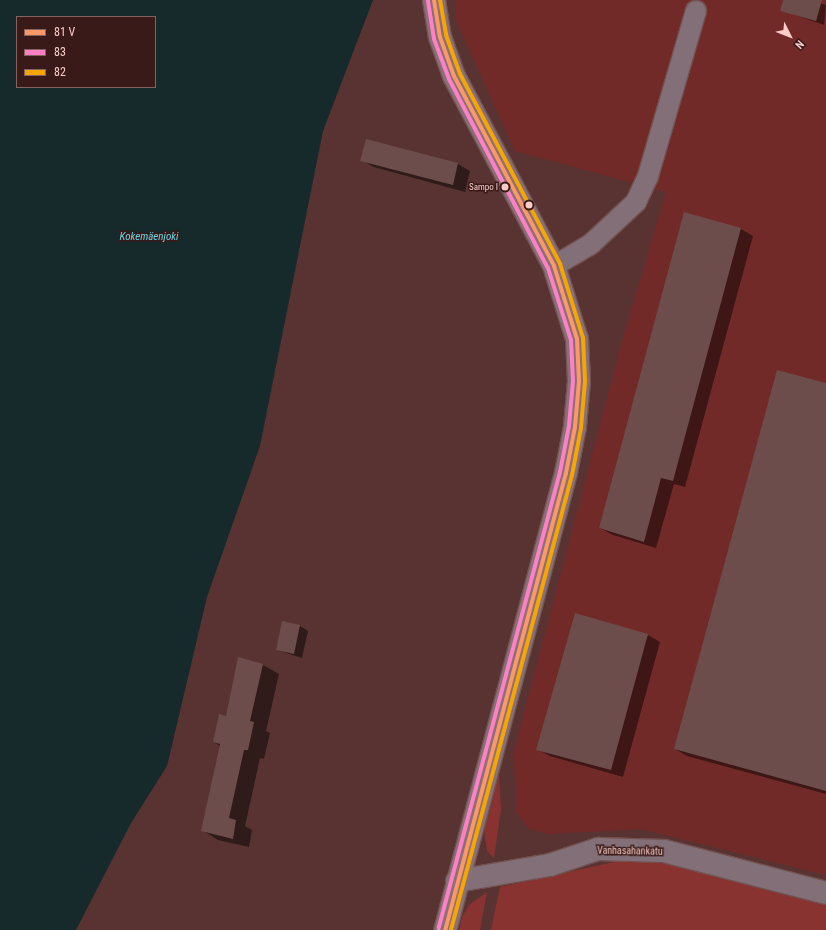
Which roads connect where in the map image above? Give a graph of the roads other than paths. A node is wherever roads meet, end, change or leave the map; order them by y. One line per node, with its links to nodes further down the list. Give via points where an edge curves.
1 (434, 0): 3 (main road, via 440,37 454,76)
2 (696, 11): 3 (street, via 648,176 636,202 591,244)
3 (554, 266): 4 (main road, via 577,339 579,381 575,427 566,473)
4 (457, 881): 5 (street, Vanhasahankatu, via 550,865 598,849 664,851); 6 (main road)
5 (826, 893)
6 (445, 930)

